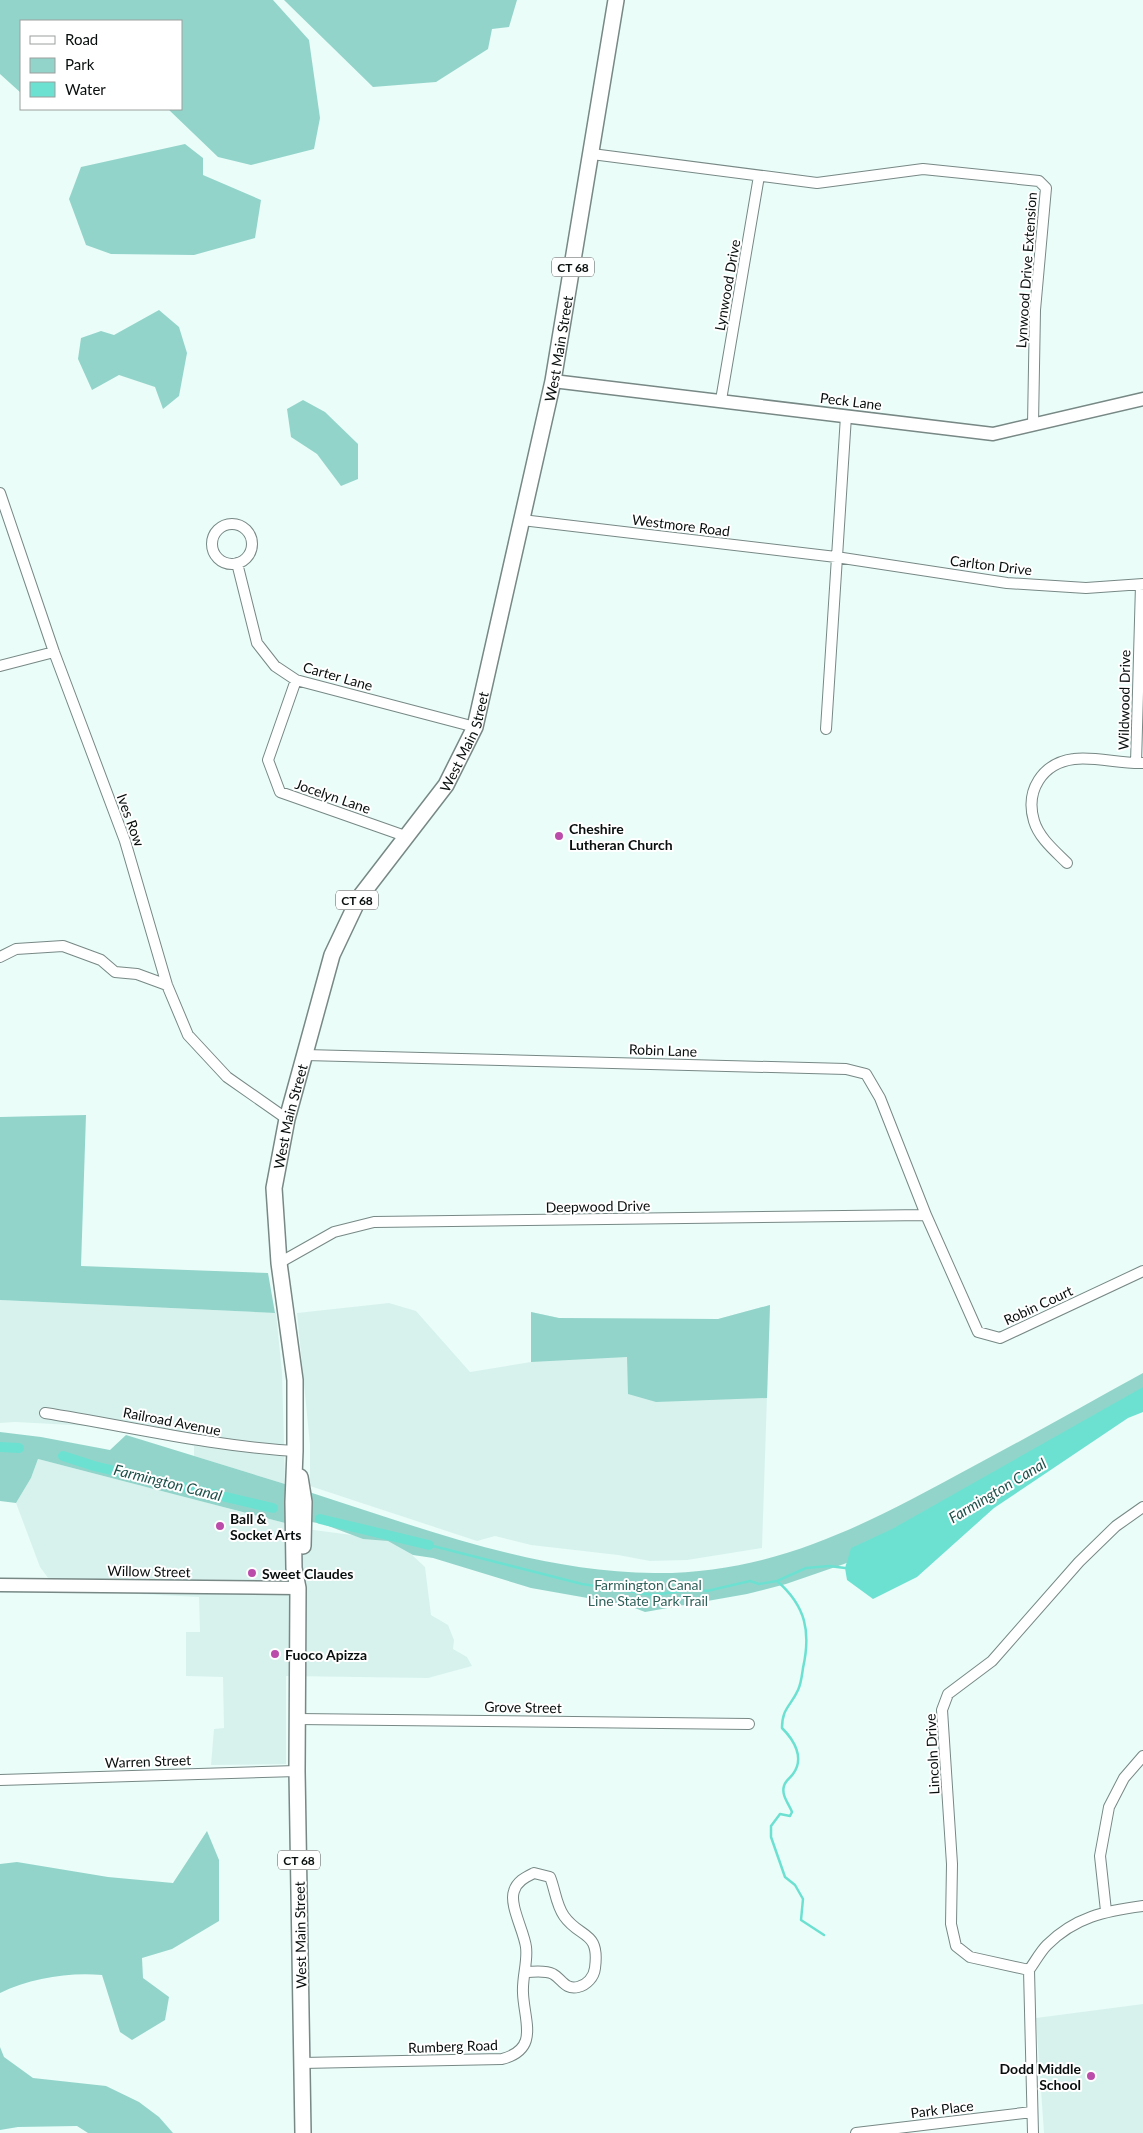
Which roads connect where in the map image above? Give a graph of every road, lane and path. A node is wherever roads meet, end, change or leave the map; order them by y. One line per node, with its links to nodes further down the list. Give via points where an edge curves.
1 (616, 0): 2 (main road, West Main Street / CT 68)
2 (592, 154): 3 (street, Lynwood Drive Extension); 4 (main road, West Main Street / CT 68)
3 (759, 176): 6 (street, Lynwood Drive); 8 (street, Lynwood Drive Extension, via 818,183 923,169 1039,181 1046,188 1035,310)
4 (553, 381): 6 (street, Peck Lane); 10 (main road, West Main Street / CT 68)
5 (1143, 398): 8 (street, Peck Lane)
6 (721, 400): 7 (street, Peck Lane)
7 (846, 416): 8 (street, Peck Lane, via 993,434); 11 (street)
8 (1033, 424)
9 (0, 493): 14 (street, Ives Row)
10 (522, 520): 11 (street, Westmore Road); 17 (main road, West Main Street / CT 68)
11 (836, 557): 13 (street, Carlton Drive, via 1007,583 1086,588); 18 (street)
12 (237, 564): 12 (street, via 218,559 212,548 217,530 229,524 242,526 251,537 248,556); 16 (street, Carter Lane, via 257,643 275,666)
13 (1142, 585): 19 (street, Wildwood Drive)
14 (54, 652): 15 (street); 23 (street, Ives Row, via 125,841)
15 (0, 666)
16 (296, 680): 17 (street, Carter Lane); 20 (street, Jocelyn Lane, via 268,760 280,792)
17 (475, 727): 20 (main road, West Main Street / CT 68, via 446,785)
18 (826, 729)
19 (1140, 763): 21 (street, Wildwood Drive, via 1074,759 1053,766 1038,779 1031,798 1034,822 1048,845)
20 (405, 836): 24 (main road, West Main Street / CT 68, via 359,898 335,949)
21 (1067, 863)
22 (0, 957): 23 (street, via 16,949 63,946 101,960 116,972 137,974)
23 (167, 985): 25 (street, Ives Row, via 188,1036 227,1076)
24 (305, 1055): 25 (main road, West Main Street / CT 68); 26 (street, Robin Lane, via 846,1069 859,1072 866,1074 880,1098)
25 (287, 1119): 27 (main road, West Main Street / CT 68, via 274,1188)
26 (926, 1215): 27 (street, Deepwood Drive, via 374,1222 334,1232); 28 (street, Robin Court, via 978,1332 1000,1338)
27 (279, 1263): 30 (main road, West Main Street / CT 68, via 294,1380)
28 (1143, 1270)
29 (45, 1413): 30 (street, Railroad Avenue, via 219,1445)
30 (295, 1451): 33 (main road, West Main Street / CT 68, via 304,1514 302,1580)
31 (1143, 1507): 41 (street, Lincoln Drive, via 1116,1526 1079,1562 992,1661 948,1694 942,1710 952,1864 950,1924 956,1946 970,1957)
32 (0, 1585): 33 (street, Willow Street)
33 (298, 1588): 34 (main road, West Main Street / CT 68)
34 (297, 1719): 35 (street, Grove Street); 37 (main road, West Main Street / CT 68)
35 (749, 1724)
36 (1143, 1756): 40 (street, via 1124,1778 1109,1807 1100,1856)
37 (297, 1771): 38 (street, Warren Street); 43 (main road, West Main Street / CT 68)
38 (0, 1780)
39 (1143, 1906): 40 (street)
40 (1106, 1911): 41 (street, via 1074,1923 1046,1945)
41 (1029, 1970): 44 (street)
42 (526, 1972): 42 (street, Rumberg Road, via 526,1947 515,1908 514,1891 521,1880 534,1873 550,1877 564,1917 589,1937 595,1946 596,1956 594,1973 587,1983 577,1987 567,1986 553,1974); 43 (street, Rumberg Road, via 523,1991 528,2034 525,2045 516,2055 502,2059)
43 (302, 2064): 45 (main road, West Main Street / CT 68)
44 (1032, 2112): 46 (street, Park Place); 47 (street)
45 (303, 2133)
46 (856, 2133)
47 (1033, 2133)

